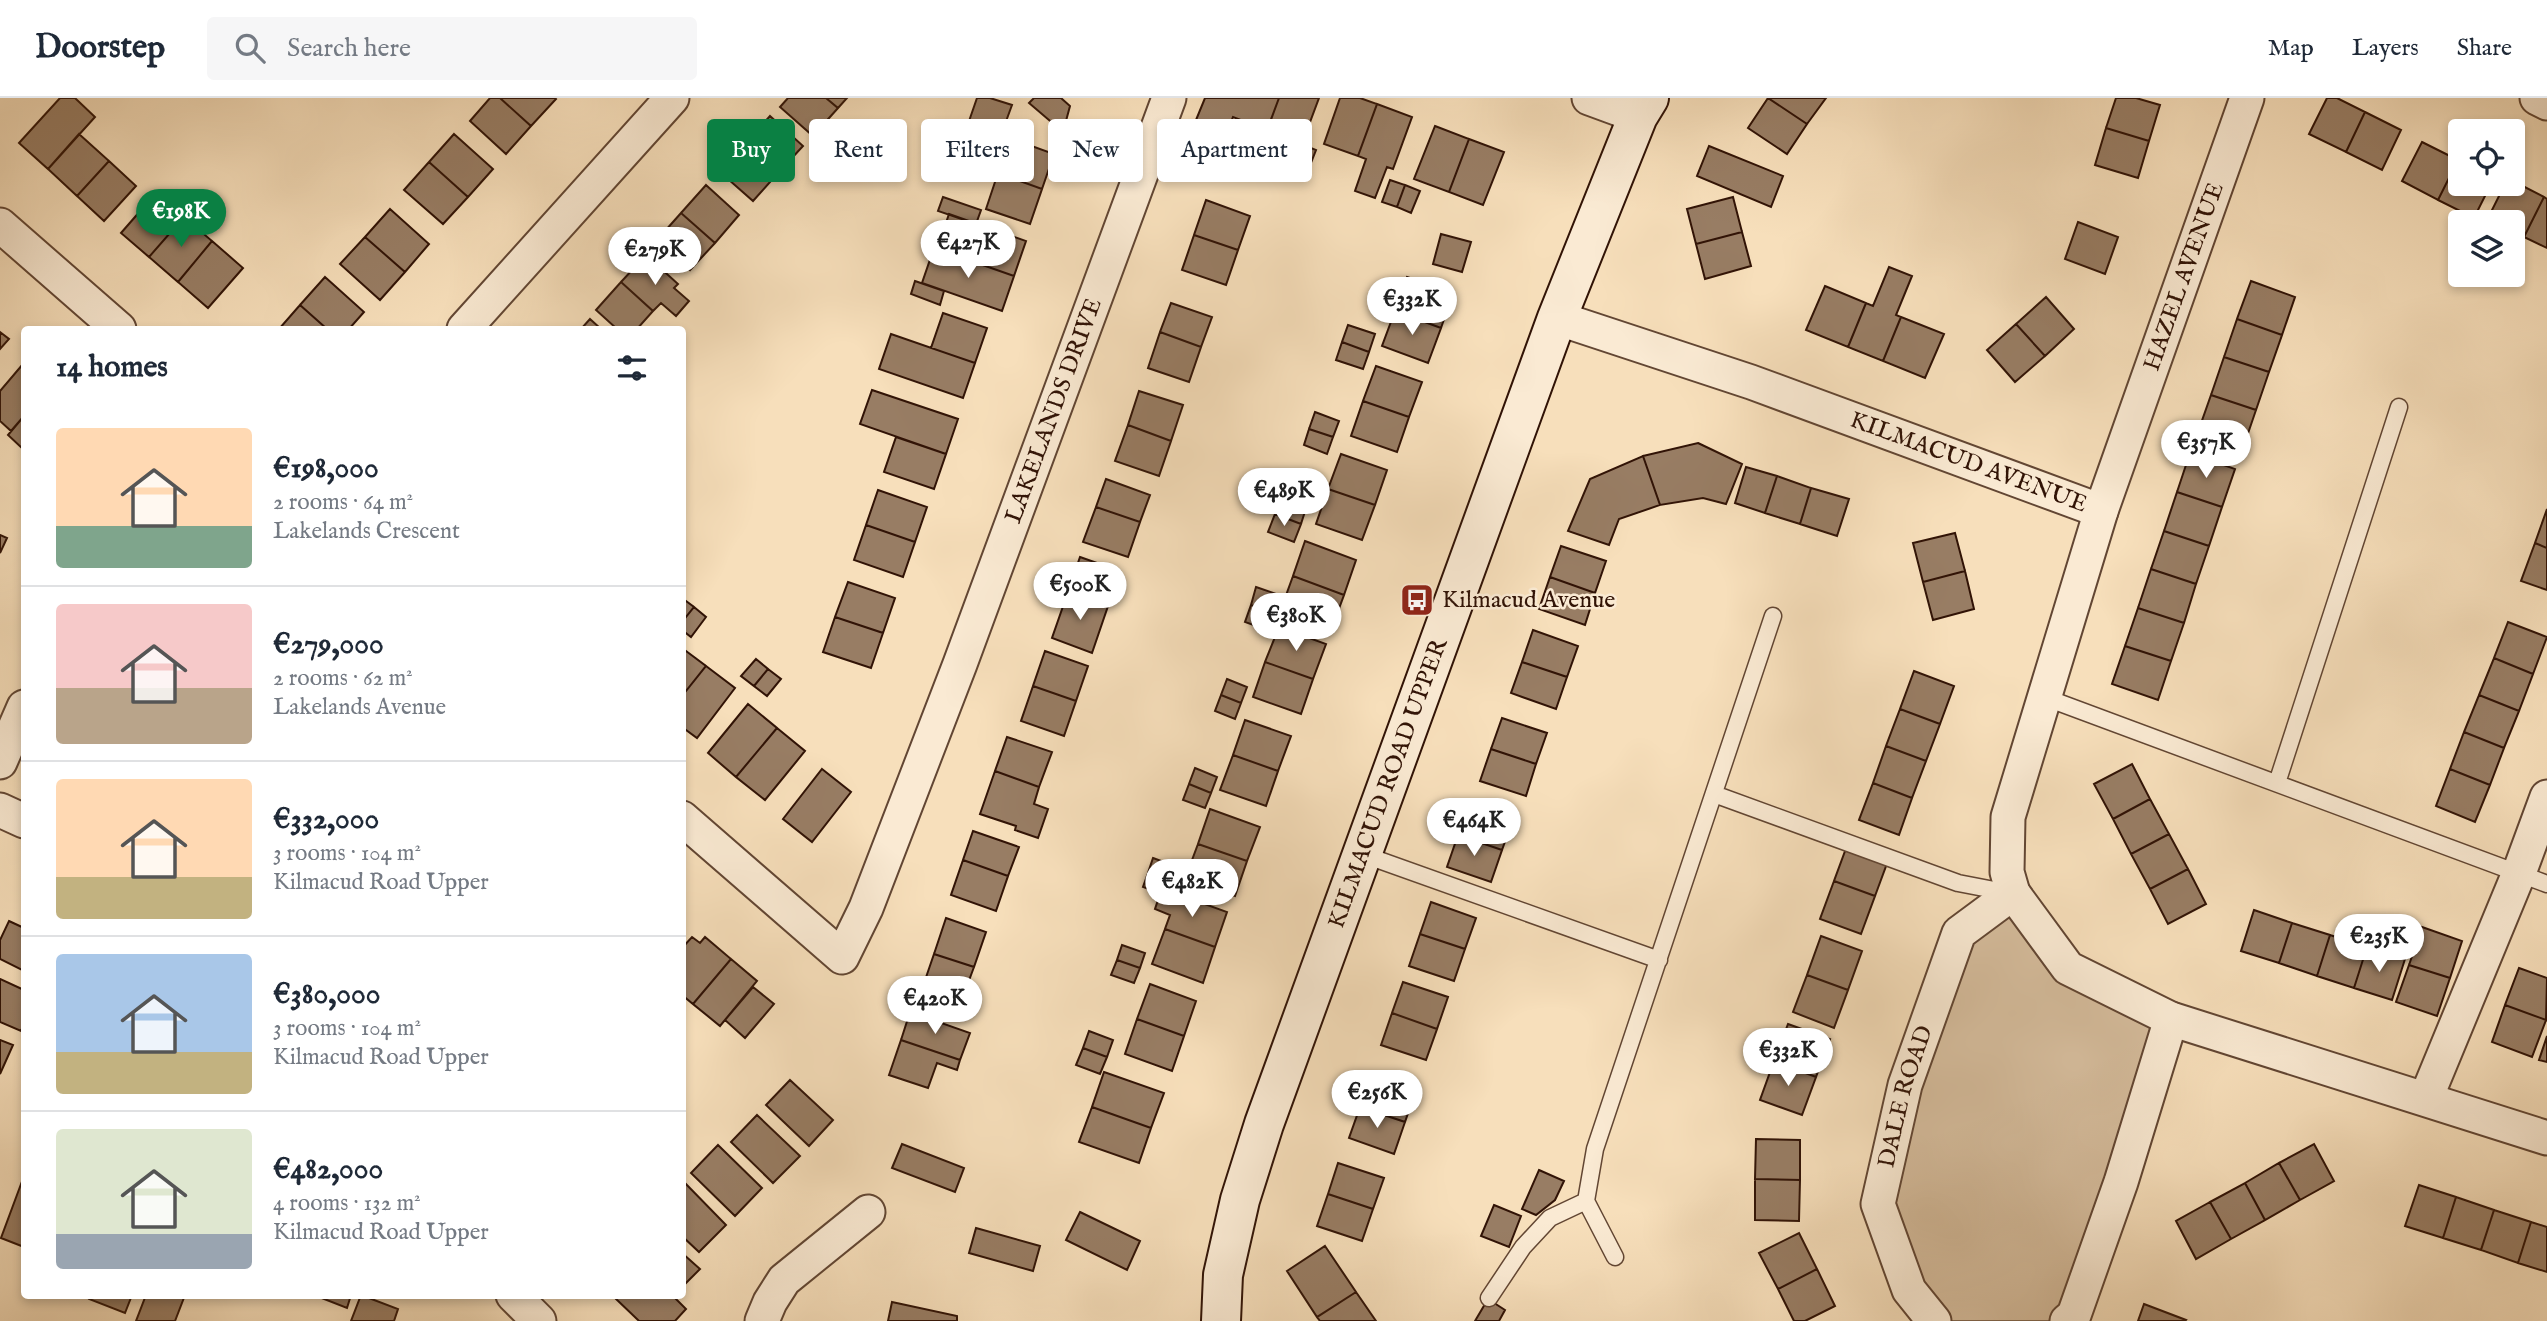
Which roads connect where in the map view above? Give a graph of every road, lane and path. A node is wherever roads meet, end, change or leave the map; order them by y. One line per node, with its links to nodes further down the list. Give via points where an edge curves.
1 (672, 98): 11 (street)
2 (1169, 98): 23 (street, LAKELANDS DRIVE, via 960,664 866,908 842,957)
3 (1589, 98): 7 (street)
4 (2247, 98): 13 (street, HAZEL AVENUE)
5 (2538, 98): 6 (street)
6 (2547, 103)
7 (1644, 107): 9 (street, KILMACUD ROAD UPPER)
8 (0, 225): 10 (street)
9 (1557, 318): 13 (street, KILMACUD AVENUE, via 1751,382); 24 (street, KILMACUD ROAD UPPER)
10 (116, 326)
11 (467, 326)
12 (2399, 407): 18 (lane)
13 (2101, 511): 15 (street, HAZEL AVENUE)
14 (1773, 616): 19 (lane)
15 (2044, 697): 18 (lane); 26 (street, via 2008,817 2007,872)
16 (21, 714): 17 (street)
17 (0, 762)
18 (2277, 783): 25 (lane)
19 (1714, 794): 26 (lane, via 1958,883); 27 (lane)
20 (2547, 797): 25 (street)
21 (0, 810): 22 (street)
22 (21, 820)
23 (686, 821)
24 (1362, 854): 27 (lane); 38 (street, KILMACUD ROAD UPPER, via 1240,1200 1223,1275)
25 (2533, 878): 29 (street)
26 (2013, 893): 28 (street, via 2068,968); 39 (street, DALE ROAD, via 1959,933 1905,1085 1878,1204 1909,1290)
27 (1659, 960): 31 (lane, via 1595,1149)
28 (2171, 1019): 29 (street); 40 (street, via 2121,1182 2074,1315)
29 (2426, 1098): 30 (street)
30 (2547, 1138)
31 (1586, 1201): 33 (lane); 34 (lane, via 1550,1218 1523,1247)
32 (869, 1212): 37 (street, via 784,1280)
33 (1615, 1257)
34 (1489, 1298)
35 (517, 1299): 36 (street)
36 (539, 1321)
37 (762, 1321)
38 (1221, 1321)
39 (1934, 1321)
40 (2067, 1321)

